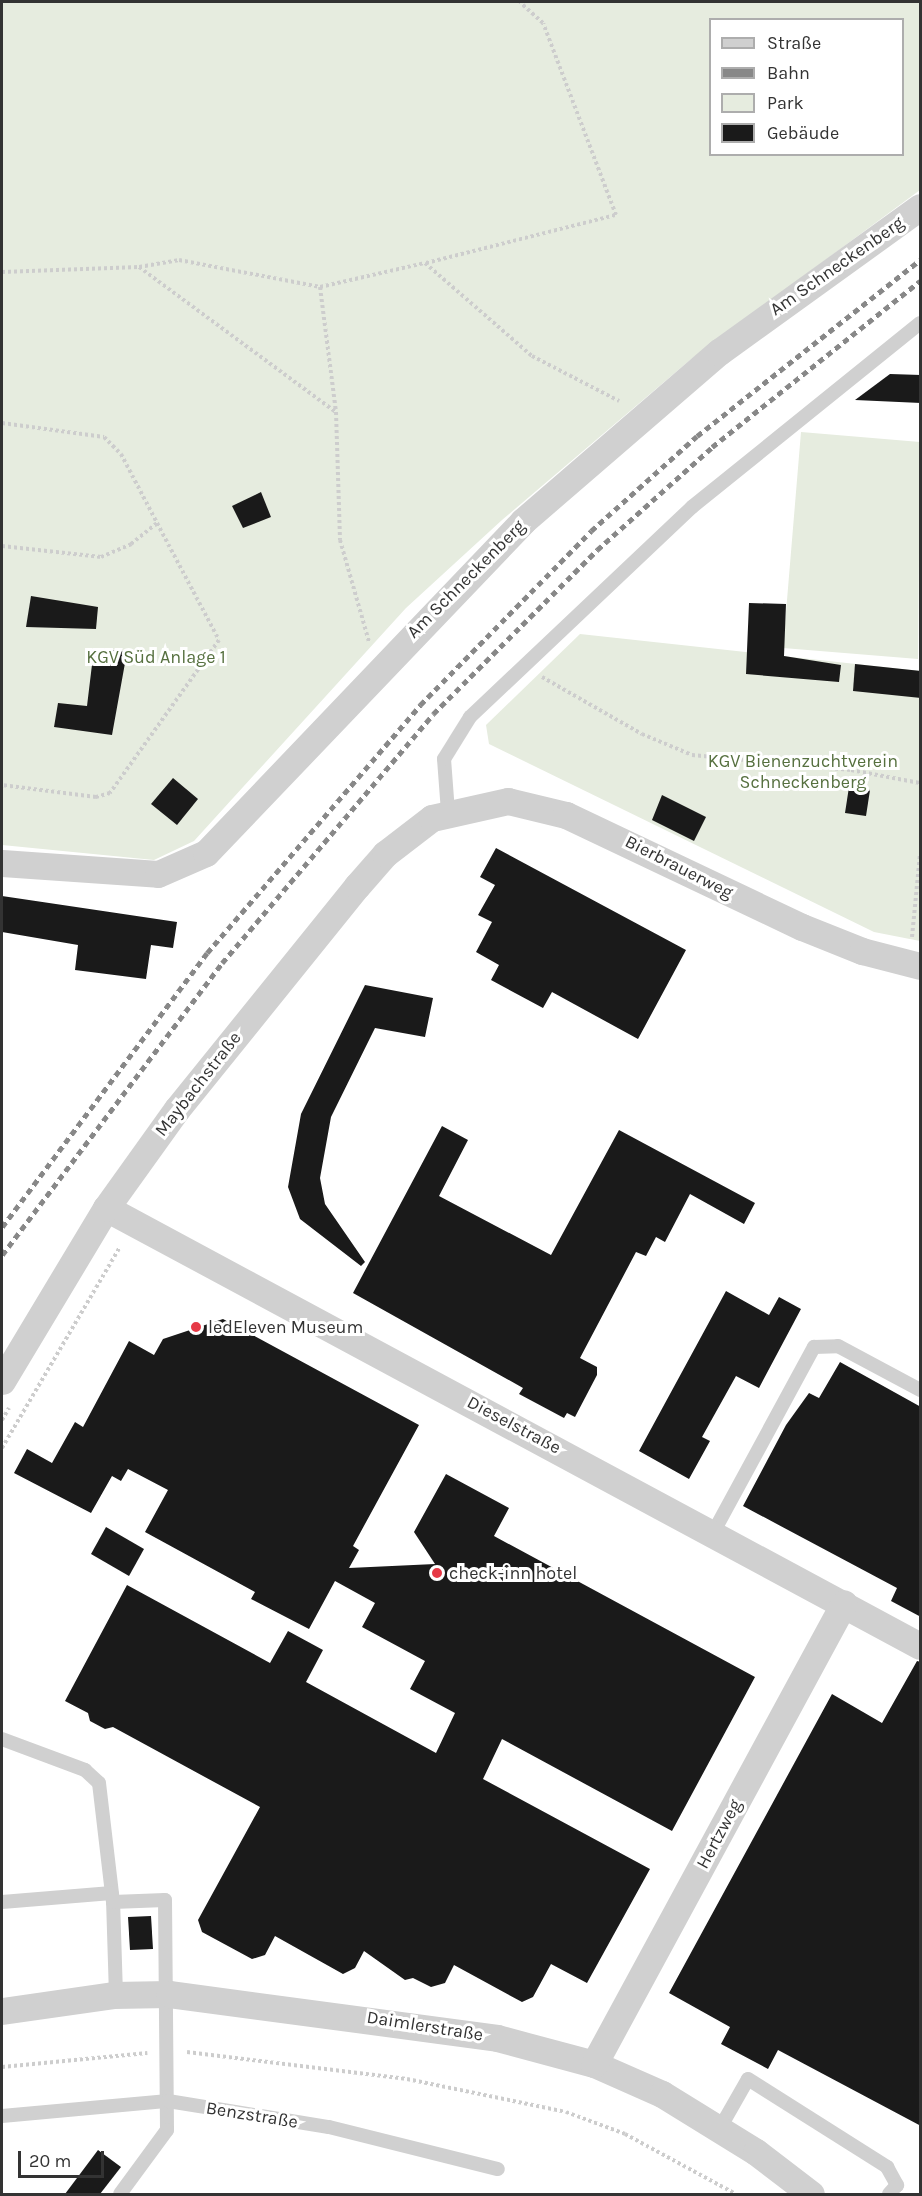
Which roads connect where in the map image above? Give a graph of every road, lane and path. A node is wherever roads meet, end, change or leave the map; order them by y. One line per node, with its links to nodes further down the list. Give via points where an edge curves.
1 (520, 2): 3 (path, via 543,23 616,215)
2 (921, 207): 9 (street, Am Schneckenberg, via 755,325)
3 (425, 263): 6 (path); 9 (path, via 532,356)
4 (140, 267): 5 (path); 6 (path, via 179,260); 8 (path)
5 (2, 272)
6 (320, 287): 8 (path)
7 (921, 323): 13 (lane, via 692,507)
8 (336, 412): 14 (path, via 340,540)
9 (644, 414): 14 (street, Am Schneckenberg, via 476,565)
10 (2, 423): 11 (path, via 105,437 121,454)
11 (157, 523): 12 (path, via 131,544 101,556); 16 (path, via 216,630 219,640 210,658 110,793 96,797)
12 (2, 546)
13 (521, 665): 15 (path, via 642,734 692,755 851,770); 17 (lane, via 453,738 441,774)
14 (377, 672): 19 (street, Am Schneckenberg, via 227,833 187,865 130,876)
15 (921, 783)
16 (2, 785)
17 (440, 815): 20 (street, Bierbrauerweg, via 508,801 566,815 802,927); 21 (street, Maybachstraße, via 385,854 357,886 177,1109)
18 (921, 854): 20 (path)
19 (2, 863)
20 (915, 965)
21 (106, 1208): 23 (street, Maybachstraße); 26 (street, Dieselstraße)
22 (121, 1245): 25 (path)
23 (2, 1381)
24 (921, 1390): 26 (lane, via 838,1346 814,1347)
25 (2, 1448)
26 (713, 1533): 27 (street, Dieselstraße)
27 (844, 1603): 28 (street, Dieselstraße); 37 (street, Hertzweg)
28 (921, 1646)
29 (2, 1739): 30 (lane, via 85,1770 99,1783)
30 (113, 1897): 31 (lane); 32 (lane, via 165,1900); 33 (lane)
31 (2, 1902)
32 (169, 1994): 33 (street, Daimlerstraße); 37 (street, Daimlerstraße, via 455,2030); 39 (lane)
33 (116, 1995): 34 (street, Daimlerstraße)
34 (2, 2011)
35 (156, 2052): 38 (path)
36 (186, 2052): 44 (path, via 500,2096 625,2134)
37 (594, 2064): 41 (street, Daimlerstraße)
38 (2, 2067)
39 (168, 2102): 40 (lane, Benzstraße); 42 (lane, Benzstraße, via 329,2127); 43 (lane, via 167,2130)
40 (2, 2116)
41 (720, 2128): 45 (street, Daimlerstraße); 46 (lane, via 748,2079 887,2167 897,2186)
42 (498, 2169)
43 (120, 2194)
44 (736, 2194)
45 (811, 2194)
46 (890, 2194)

